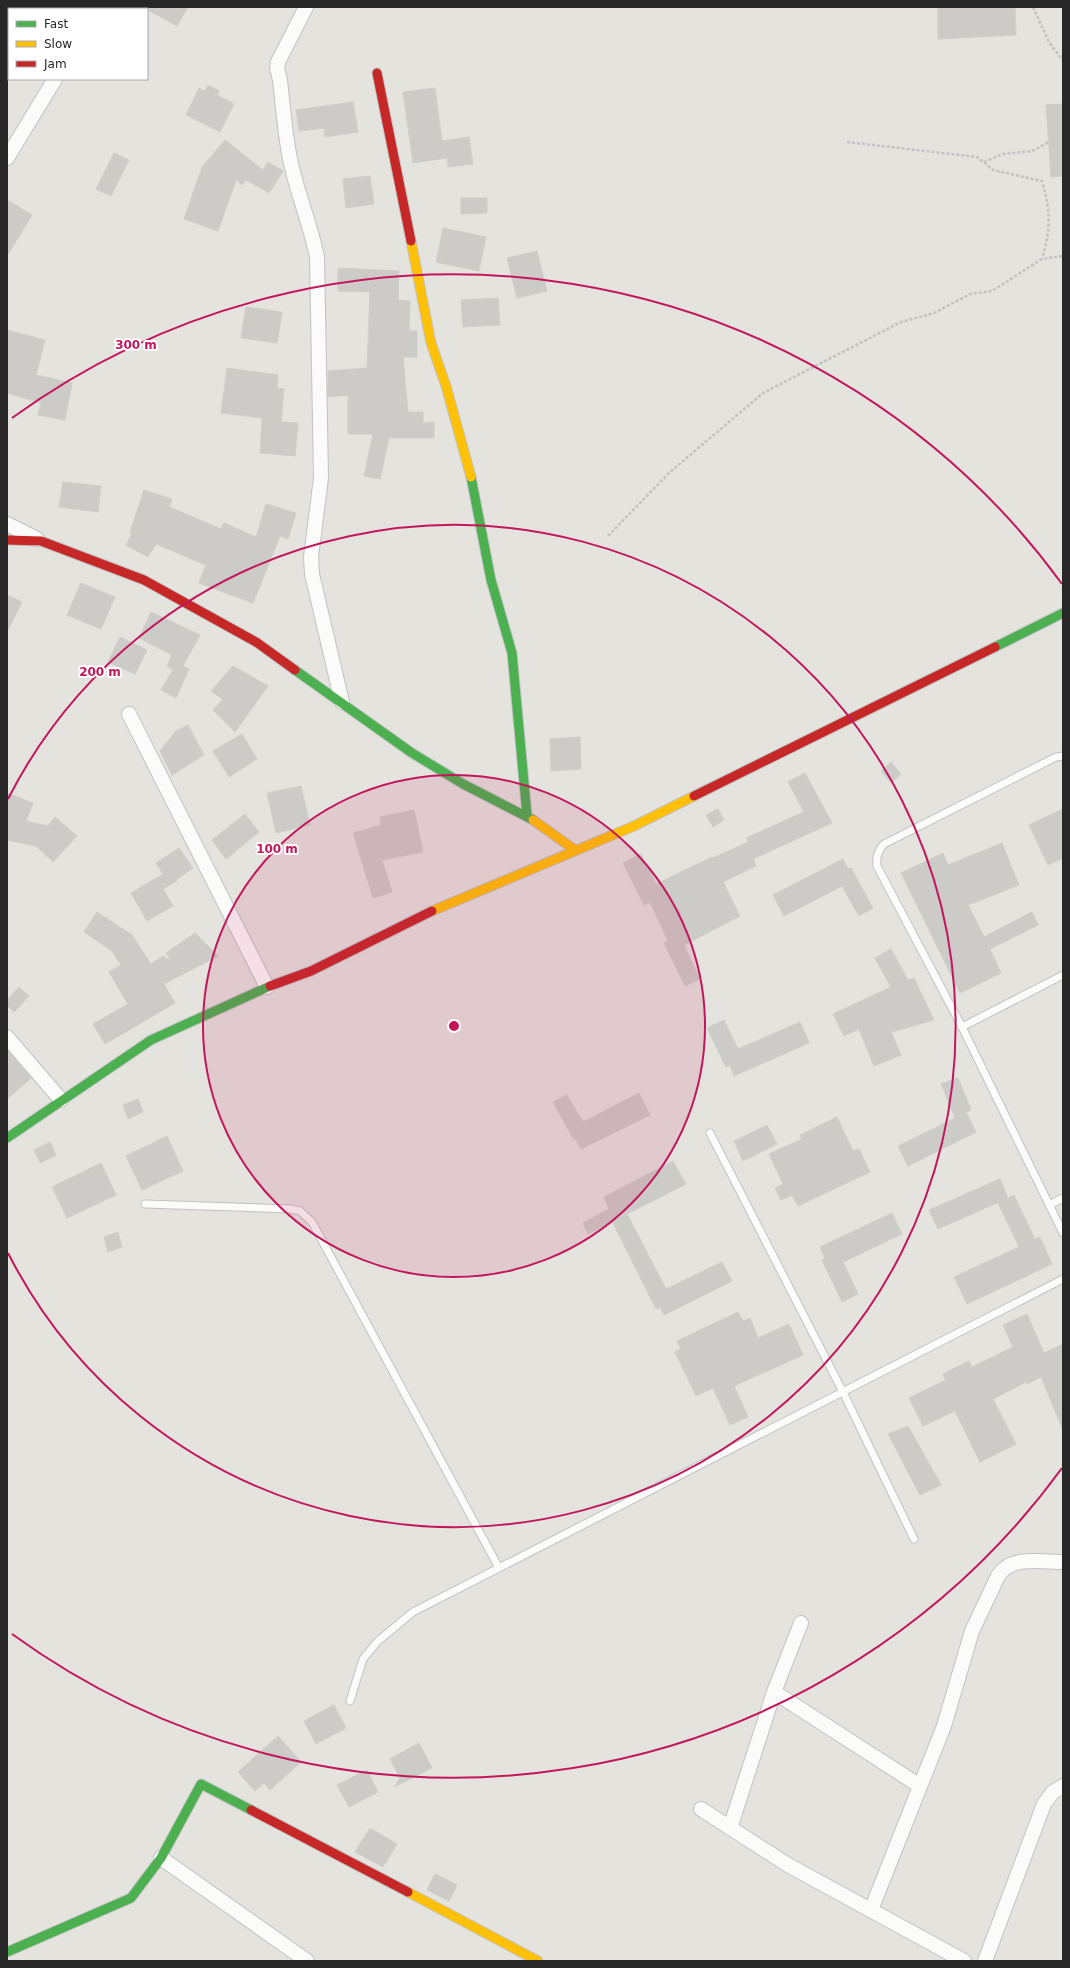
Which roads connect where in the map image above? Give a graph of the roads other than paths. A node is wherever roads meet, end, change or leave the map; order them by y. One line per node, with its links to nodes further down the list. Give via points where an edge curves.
1 (306, 7): 9 (street, via 276,68 280,80 289,154 317,257 321,478 312,550 312,574)
2 (377, 73): 12 (street, via 431,343 446,386 471,478 491,580 512,653)
3 (54, 80): 4 (street)
4 (7, 158)
5 (7, 524): 7 (street)
6 (7, 540): 7 (street)
7 (41, 541): 9 (street, via 144,580 256,642)
8 (1063, 613): 13 (street, via 662,813)
9 (342, 702): 12 (street, via 412,753 462,784)
10 (128, 714): 15 (street)
11 (1063, 756): 16 (lane, via 1050,760 884,844 876,857 877,866)
12 (527, 815): 13 (street)
13 (575, 850): 15 (street, via 433,911 311,971)
14 (1063, 975): 16 (lane)
15 (267, 987): 18 (street, via 151,1040)
16 (962, 1027): 23 (lane)
17 (7, 1037): 18 (street)
18 (61, 1100): 20 (street)
19 (710, 1133): 26 (lane)
20 (7, 1138)
21 (1063, 1198): 23 (lane)
22 (144, 1204): 29 (lane, via 291,1209 307,1216)
23 (1049, 1205): 24 (lane)
24 (1063, 1233)
25 (1063, 1279): 26 (lane)
26 (843, 1392): 27 (lane); 29 (lane)
27 (914, 1539)
28 (1063, 1562): 33 (street, via 1018,1562 1002,1569 972,1631 944,1726)
29 (499, 1568): 32 (lane, via 413,1612 397,1623 378,1640 363,1659)
30 (801, 1623): 31 (street)
31 (774, 1692): 33 (street); 36 (street)
32 (350, 1701)
33 (920, 1786): 38 (street)
34 (1063, 1786): 43 (street, via 1053,1792 1044,1804)
35 (701, 1809): 36 (street)
36 (730, 1828): 38 (street, via 788,1865)
37 (161, 1858): 39 (street, via 131,1898); 40 (street); 41 (street, via 201,1784)
38 (871, 1910): 42 (street)
39 (7, 1952)
40 (307, 1961)
41 (538, 1961)
42 (964, 1961)
43 (985, 1961)

